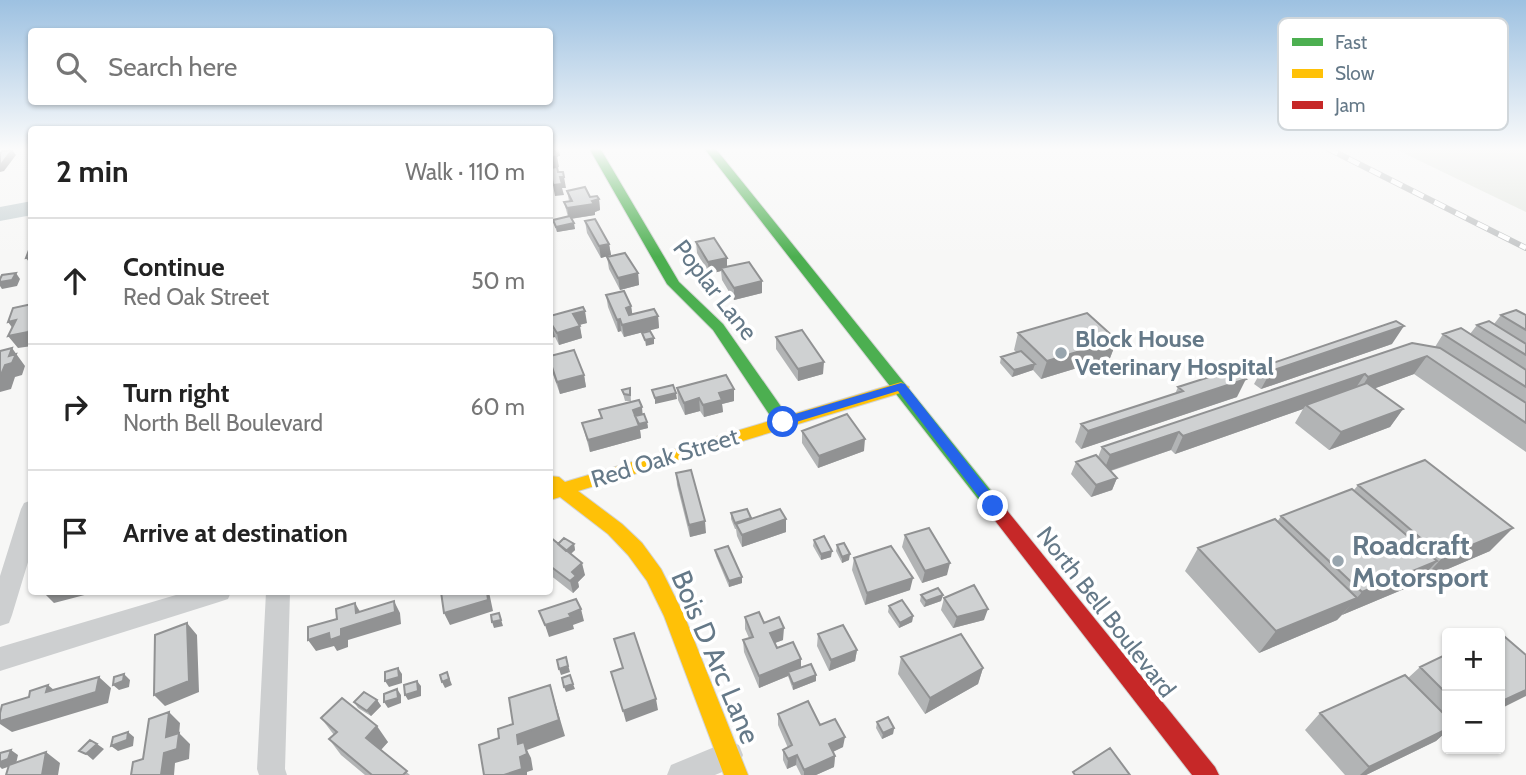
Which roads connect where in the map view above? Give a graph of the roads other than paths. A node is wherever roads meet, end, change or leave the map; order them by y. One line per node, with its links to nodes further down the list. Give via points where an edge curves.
1 (615, 184): 4 (street, Poplar Lane, via 674,284 718,327)
2 (738, 184): 3 (street, North Bell Boulevard)
3 (901, 387): 4 (street, Red Oak Street); 14 (street, North Bell Boulevard)
4 (783, 422): 5 (street, Red Oak Street)
5 (553, 487): 11 (street, Bois D Arc Lane, via 615,529 654,575)
6 (28, 522): 9 (street)
7 (209, 595): 10 (street)
8 (278, 595): 12 (street)
9 (0, 615)
10 (0, 659)
11 (733, 765): 13 (street)
12 (273, 775)
13 (681, 775)
14 (1207, 775)

